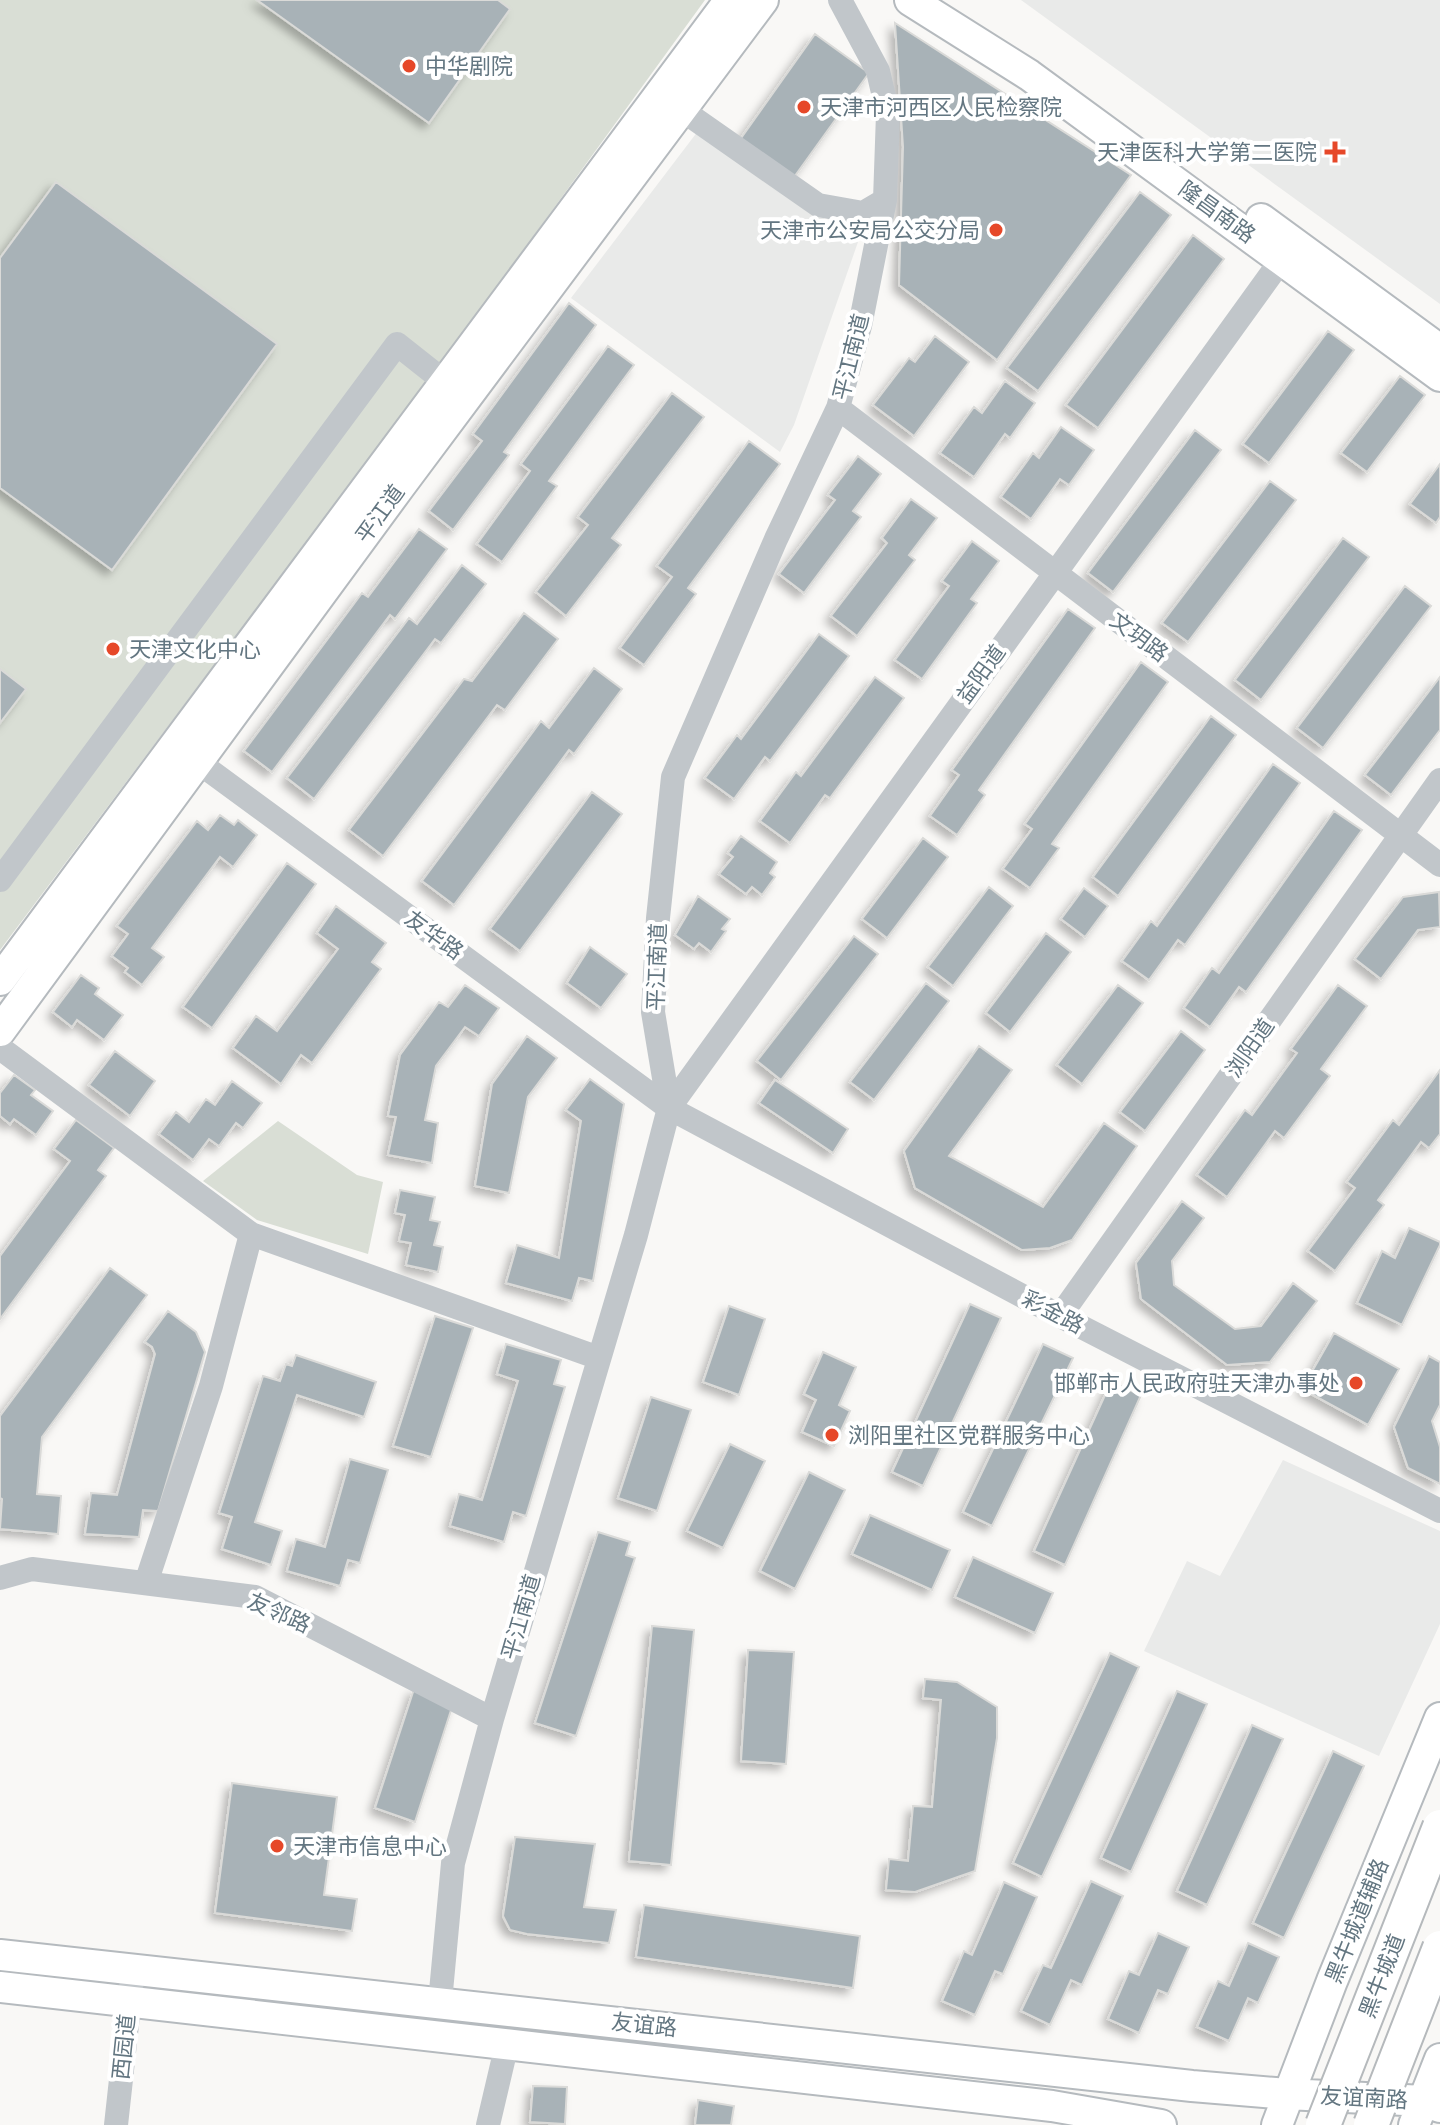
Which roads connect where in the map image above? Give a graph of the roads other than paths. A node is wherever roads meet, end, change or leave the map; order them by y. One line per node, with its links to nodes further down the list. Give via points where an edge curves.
1 (730, 0): 11 (main road, 平江道)
2 (763, 0): 6 (main road, 平江道)
3 (840, 0): 7 (street, 平江南道, via 878,71 888,114)
4 (910, 0): 8 (main road, 隆昌南路)
5 (947, 0): 8 (main road, 隆昌南路, via 1043,60)
6 (682, 110): 7 (street, via 818,205 863,213); 14 (main road, 平江道)
7 (885, 200): 12 (street, 平江南道)
8 (1288, 251): 9 (main road, 隆昌南路); 10 (main road, 隆昌南路); 13 (street, 益阳道)
9 (1440, 350)
10 (1440, 376)
11 (445, 382): 18 (street, via 397,344); 19 (main road, 平江道)
12 (838, 408): 13 (street, 文玥路); 22 (street, 平江南道, via 673,777 653,1012)
13 (1054, 572): 16 (street, 文玥路); 22 (street, 益阳道)
14 (198, 762): 20 (main road, 平江道); 22 (street, 友华路)
15 (1440, 780): 16 (street, 浏阳道)
16 (1400, 836): 17 (street, 文玥路); 24 (street, 浏阳道)
17 (1440, 865)
18 (0, 880)
19 (0, 980)
20 (0, 1031)
21 (0, 1048): 23 (street)
22 (669, 1108): 24 (street, 彩金路); 25 (street, 平江南道)
23 (251, 1234): 25 (street); 28 (street, via 211,1386)
24 (1060, 1316): 26 (street, 彩金路)
25 (599, 1358): 30 (street, 平江南道)
26 (1440, 1511)
27 (0, 1578): 28 (street, 友邻路, via 32,1569)
28 (146, 1583): 30 (street, 友邻路, via 255,1597)
29 (1440, 1718): 40 (main road, 黑牛城道辅路)
30 (492, 1719): 36 (street, 平江南道, via 453,1863)
31 (1440, 1827): 47 (highway, 黑牛城道, bridge)
32 (1440, 1948): 48 (highway, 黑牛城道, bridge)
33 (0, 1955): 34 (main road, 友谊路)
34 (140, 1971): 36 (main road, 友谊路); 37 (street, 西园道)
35 (0, 1987): 37 (main road, 友谊路)
36 (440, 2002): 40 (main road, 友谊路)
37 (137, 2003): 38 (main road, 友谊路); 42 (street, 西园道); 43 (street, 西园道)
38 (507, 2044): 44 (street); 45 (main road, 友谊路, via 1052,2106)
39 (1440, 2059): 41 (main road)
40 (1287, 2094): 41 (main road, 友谊南路); 46 (main road, 黑牛城道辅路)
41 (1426, 2111)
42 (116, 2125)
43 (132, 2125)
44 (488, 2125)
45 (1161, 2125)
46 (1277, 2125)
47 (1323, 2125)
48 (1371, 2125)

